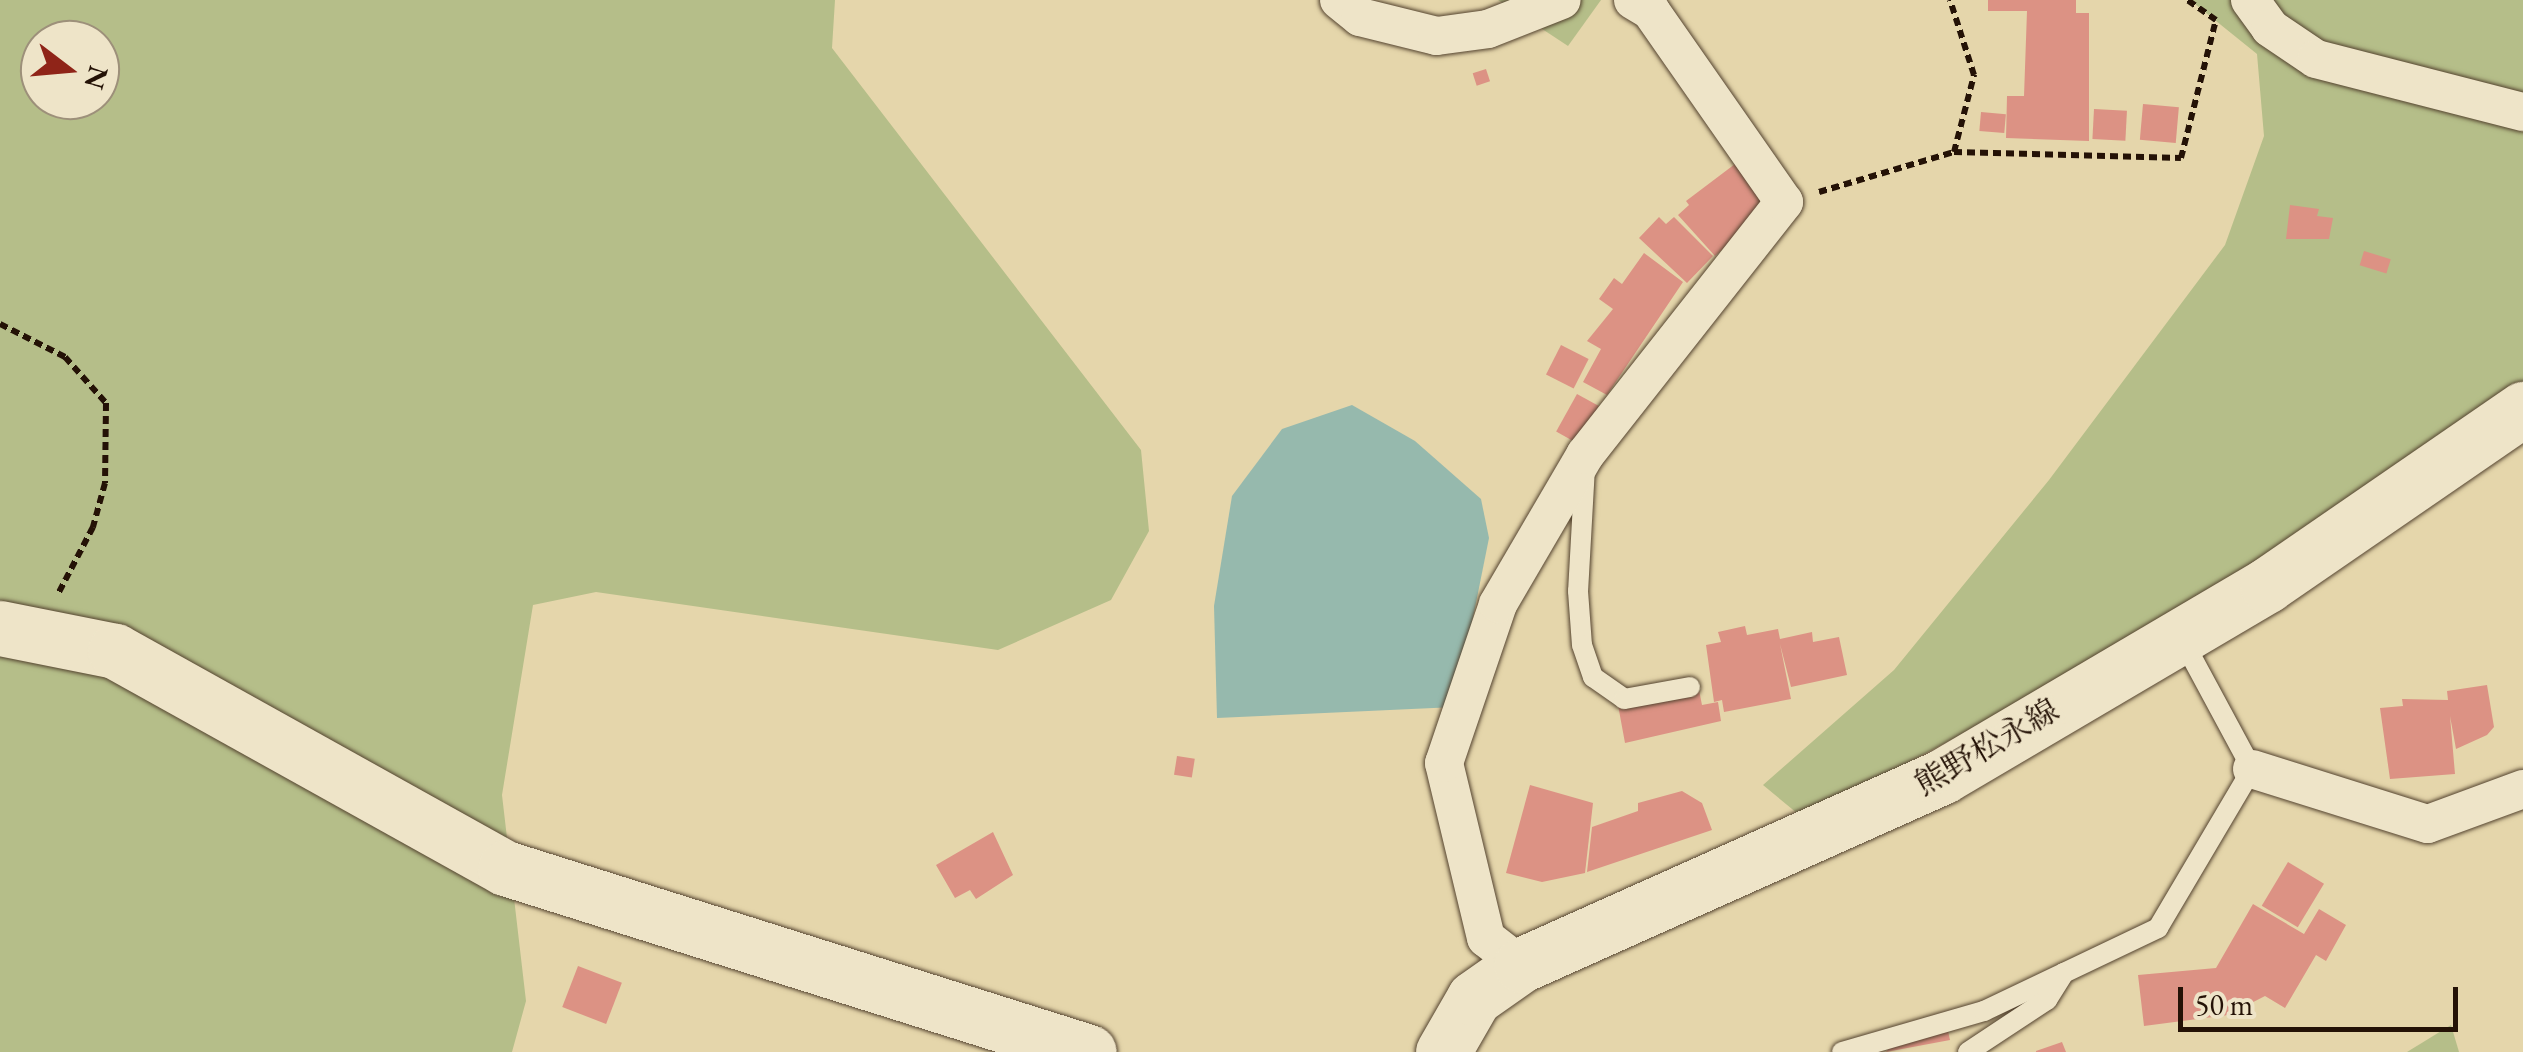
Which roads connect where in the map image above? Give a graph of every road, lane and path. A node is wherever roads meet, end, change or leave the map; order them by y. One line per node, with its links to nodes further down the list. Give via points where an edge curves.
1 (1339, 0): 2 (street, via 1360,17 1437,36 1488,29)
2 (1562, 0)
3 (1633, 0): 9 (street, via 1651,11)
4 (1950, 0): 8 (path, via 1974,75)
5 (2187, 0): 8 (path, via 2216,20 2181,158)
6 (2250, 0): 7 (street, via 2270,28 2316,59)
7 (2523, 112)
8 (1954, 152): 9 (path)
9 (1784, 202): 12 (street)
10 (0, 324): 13 (path, via 65,358 106,403 105,483 93,527)
11 (2523, 409): 14 (main road, 熊野松永線)
12 (1585, 455): 15 (lane, via 1578,591 1582,645 1593,678 1624,700); 18 (street, via 1498,604 1444,762 1486,938)
13 (18, 632): 20 (main road, via 115,652 505,868)
14 (2181, 636): 16 (lane); 18 (main road, 熊野松永線, via 1943,776)
15 (1690, 687)
16 (2252, 769): 17 (street, via 2428,824); 19 (lane, via 2158,928)
17 (2523, 790)
18 (1521, 966): 21 (main road, 熊野松永線, via 1474,998)
19 (2065, 971): 22 (lane, via 1984,1011); 23 (lane, via 2047,1000)
20 (1089, 1052)
21 (1443, 1052)
22 (1842, 1052)
23 (1968, 1052)

